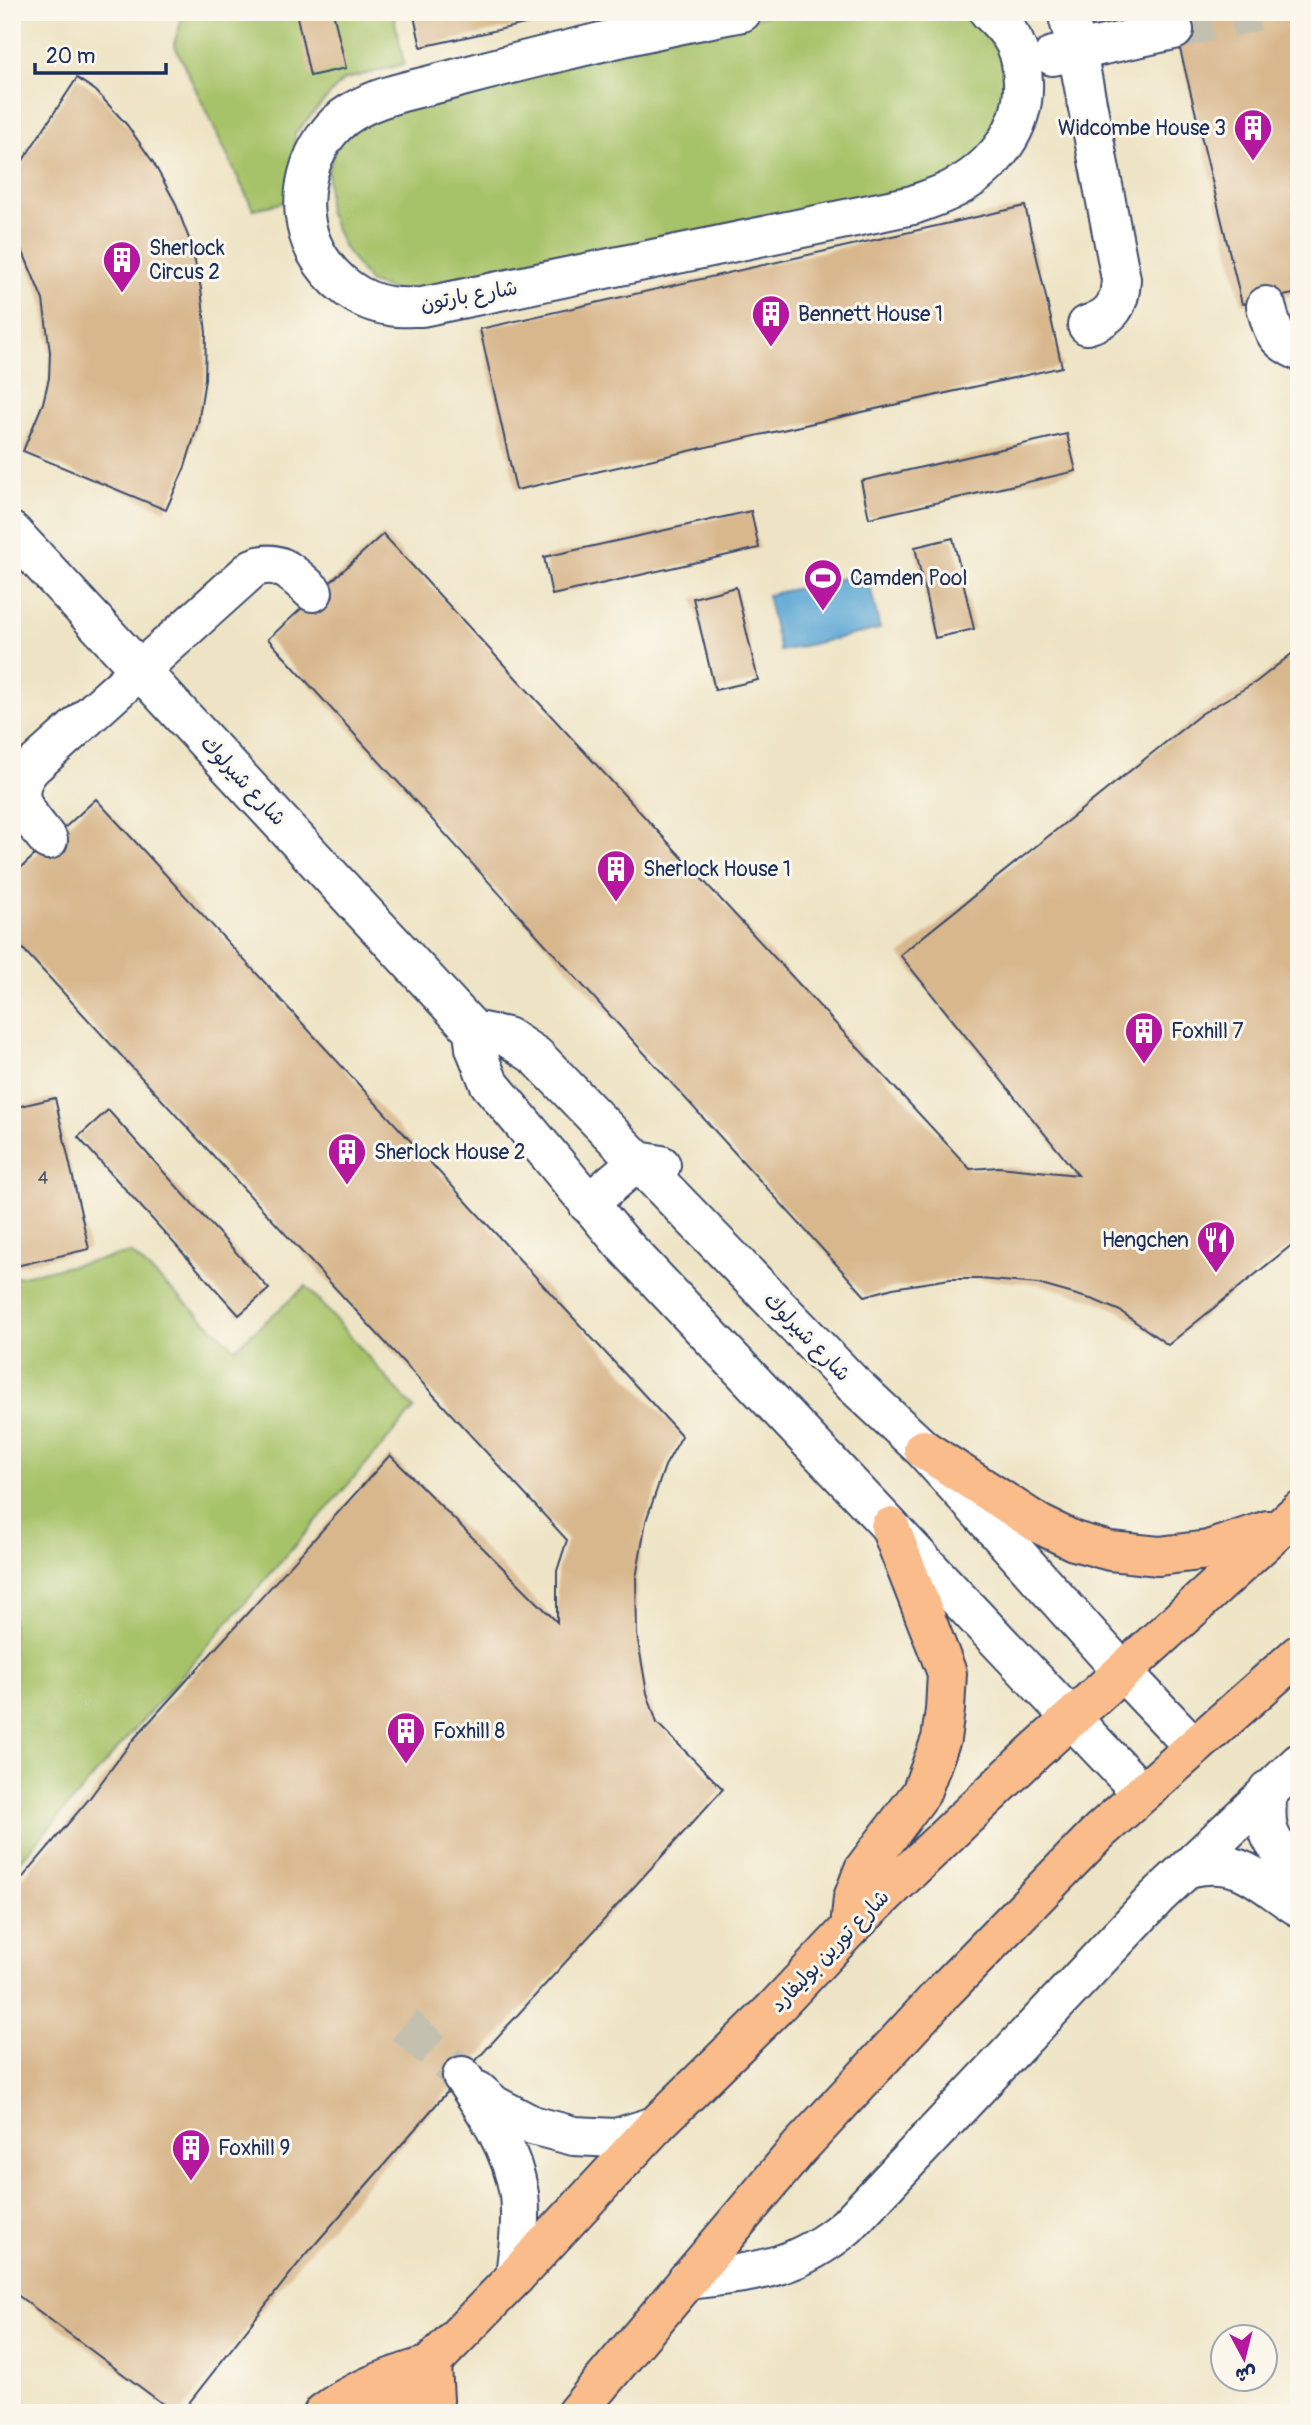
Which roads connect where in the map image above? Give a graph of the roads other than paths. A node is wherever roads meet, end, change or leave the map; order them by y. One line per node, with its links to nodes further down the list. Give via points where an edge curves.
1 (742, 12): 6 (street, شارع بارتون, via 545,55 379,100 352,112 331,129 313,156 304,188 306,221 315,251 333,277 358,296 390,306 422,307 912,205 953,189 1002,149 1024,101)
2 (989, 12): 6 (street, شارع بارتون, via 1017,44)
3 (1067, 12): 5 (street)
4 (1174, 30): 5 (street)
5 (1077, 51): 6 (street); 8 (street, via 1121,279 1113,309 1102,320)
6 (1022, 62)
7 (1266, 306): 9 (street, via 1273,333 1284,345)
8 (1087, 325)
9 (1299, 351)
10 (12, 532): 12 (street, شارع شيرلوك)
11 (313, 592): 12 (street, via 276,565 264,563 253,568)
12 (141, 671): 13 (street, via 23,777 20,800); 14 (street, شارع شيرلوك)
13 (48, 839)
14 (473, 1030): 15 (street, شارع شيرلوك, via 507,1037 536,1056); 16 (street, شارع شيرلوك, via 489,1083)
15 (638, 1161): 16 (street); 17 (street, شارع شيرلوك); 17 (street, via 679,1172 697,1185 816,1311)
16 (588, 1204): 20 (street, شارع شيرلوك)
17 (833, 1363): 18 (street, شارع شيرلوك)
18 (923, 1450): 19 (main road, via 1039,1524 1110,1551 1159,1556 1208,1550); 22 (street, شارع شيرلوك)
19 (1289, 1518): 22 (main road, شارع تورين بوليفارد)
20 (890, 1527): 23 (street, شارع شيرلوك); 31 (main road, via 947,1674 945,1710 941,1739 921,1793 864,1869 853,1898)
21 (1299, 1654): 24 (main road)
22 (1122, 1671): 23 (main road, شارع تورين بوليفارد); 24 (street, شارع شيرلوك)
23 (1070, 1718): 27 (street, شارع شيرلوك); 31 (main road, شارع تورين بوليفارد)
24 (1193, 1746): 27 (main road)
25 (1299, 1763): 26 (street)
26 (1268, 1790): 28 (street, via 1266,1827 1284,1855); 29 (street)
27 (1142, 1793): 34 (main road, via 944,1991 799,2148)
28 (1299, 1863)
29 (1191, 1867): 30 (street, via 1235,1867); 34 (street, via 1157,1897 829,2241 774,2267)
30 (1297, 1902)
31 (850, 1928): 32 (main road, شارع تورين بوليفارد)
32 (655, 2126): 33 (main road, شارع تورين بوليفارد); 33 (street, via 616,2138 573,2137 532,2125 494,2105 462,2076 488,2113 507,2152 519,2194)
33 (515, 2277): 35 (main road, شارع تورين بوليفارد)
34 (687, 2280): 39 (main road)
35 (432, 2365): 36 (main road, via 380,2381); 37 (main road, شارع تورين بوليفارد); 38 (main road)
36 (323, 2413)
37 (383, 2413)
38 (432, 2413)
39 (576, 2413)

